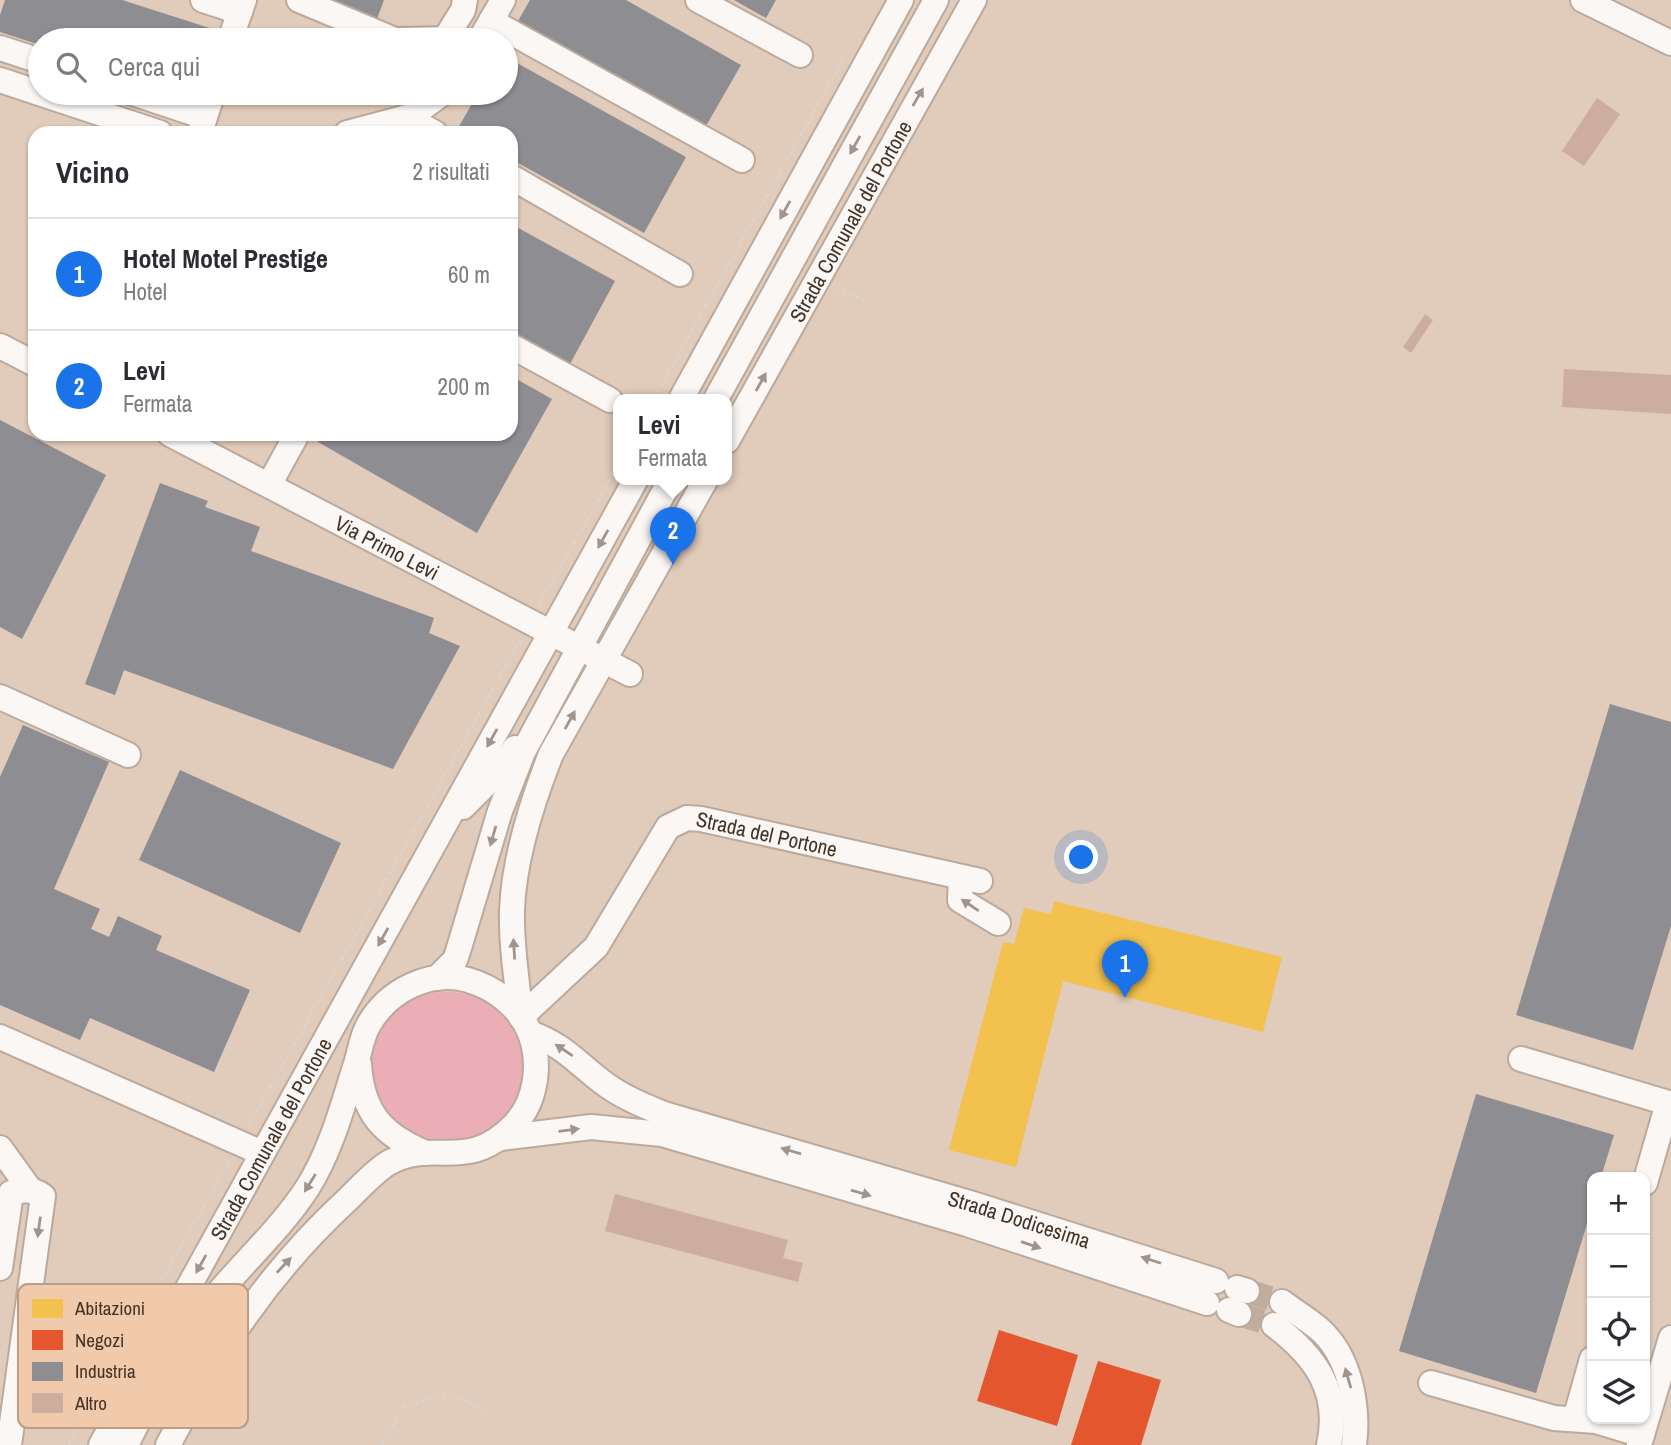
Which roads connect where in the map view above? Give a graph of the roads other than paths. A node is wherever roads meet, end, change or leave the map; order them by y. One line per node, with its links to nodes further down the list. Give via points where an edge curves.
1 (203, 0): 9 (street)
2 (299, 0): 11 (street)
3 (465, 0): 12 (street)
4 (698, 0): 16 (street)
5 (901, 0): 35 (street, one-way to 35)
6 (936, 0): 36 (street, Strada Comunale del Portone, one-way to 36)
7 (974, 0): 38 (street, Strada Comunale del Portone, one-way to 7)
8 (1583, 0): 14 (street)
9 (242, 6): 10 (street)
10 (234, 28)
11 (368, 28)
12 (451, 28)
13 (518, 35): 29 (street)
14 (1671, 43)
15 (0, 48): 17 (street)
16 (800, 55)
17 (28, 57)
18 (0, 80): 19 (street)
19 (28, 89)
20 (75, 105): 26 (street)
21 (159, 105): 25 (street)
22 (209, 105): 25 (street)
23 (424, 105): 24 (street)
24 (406, 117): 27 (street); 28 (street)
25 (202, 125)
26 (139, 126)
27 (383, 126)
28 (422, 126)
29 (742, 160)
30 (518, 181): 31 (street)
31 (680, 274)
32 (0, 346): 34 (street)
33 (518, 350): 37 (street)
34 (28, 360)
35 (684, 394)
36 (719, 394)
37 (610, 400)
38 (732, 432)
39 (184, 441): 41 (street, Via Primo Levi)
40 (292, 441): 41 (street)
41 (269, 485): 45 (street, Via Primo Levi)
42 (632, 485): 45 (street, Strada Comunale del Portone, one-way to 45)
43 (668, 485): 46 (street, Strada Comunale del Portone)
44 (703, 485): 47 (street, Strada Comunale del Portone)
45 (541, 626): 46 (street, Via Primo Levi); 52 (street, Strada Comunale del Portone, one-way to 52)
46 (579, 647): 47 (street, Via Primo Levi); 50 (street, Strada Comunale del Portone)
47 (603, 661): 48 (street, Via Primo Levi); 55 (street, Strada Comunale del Portone, one-way to 47, via 512,910 518,863 551,754)
48 (630, 674)
49 (1, 699): 51 (street)
50 (547, 705): 52 (street, Strada Comunale del Portone, via 498,772); 54 (street, Strada Comunale del Portone, one-way to 54, via 507,791 454,960)
51 (128, 755)
52 (439, 833): 62 (street, Strada Comunale del Portone, one-way to 62)
53 (999, 923): 55 (street, Strada del Portone, one-way to 55, via 960,900 970,879 701,819 676,821 667,827 596,947)
54 (436, 978): 55 (street, Strada Comunale del Portone, via 482,984 505,999); 57 (street, Strada Comunale del Portone, via 406,987 384,1003 368,1025)
55 (526, 1025): 60 (street, Strada Comunale del Portone, via 536,1059 535,1082 519,1120); 64 (street, Strada Dodicesima, one-way to 55, via 628,1098)
56 (0, 1037): 62 (street)
57 (359, 1056): 63 (street, Strada Comunale del Portone, via 366,1104 381,1126 401,1144); 70 (street, Strada Comunale del Portone, one-way to 70, via 330,1145 309,1185)
58 (1521, 1059): 59 (street)
59 (1670, 1103): 65 (street)
60 (501, 1138): 63 (street, Strada Comunale del Portone, via 458,1155); 64 (street, Strada Dodicesima, one-way to 64, via 591,1127 662,1134)
61 (1, 1148): 66 (street)
62 (262, 1153): 69 (street, Strada Comunale del Portone, one-way to 69)
63 (426, 1153): 72 (street, Strada Comunale del Portone, one-way to 63, via 275,1275 383,1166)
64 (819, 1170): 71 (street, Strada Dodicesima, via 967,1224)
65 (1648, 1172)
66 (31, 1191): 67 (street, via 10,1193); 68 (street, one-way to 68, via 43,1196)
67 (0, 1268)
68 (31, 1284)
69 (190, 1284)
70 (227, 1284)
71 (1229, 1298)
72 (248, 1312)
73 (1670, 1345): 81 (street)
74 (1591, 1361): 77 (street)
75 (18, 1379): 82 (street, one-way to 82)
76 (1431, 1383): 77 (street, via 1554,1418)
77 (1575, 1419): 81 (street, via 1596,1421)
78 (110, 1428): 83 (street, Strada Comunale del Portone, one-way to 83)
79 (135, 1428): 84 (street, Strada Comunale del Portone, one-way to 84)
80 (178, 1428): 85 (street, Strada Comunale del Portone, one-way to 80)
81 (1640, 1440)
82 (9, 1445)
83 (101, 1445)
84 (126, 1445)
85 (168, 1445)
86 (1329, 1445): 87 (street, one-way to 86, via 1356,1414 1344,1364 1321,1330 1278,1314 1321,1374 1331,1401)
87 (1354, 1445)

